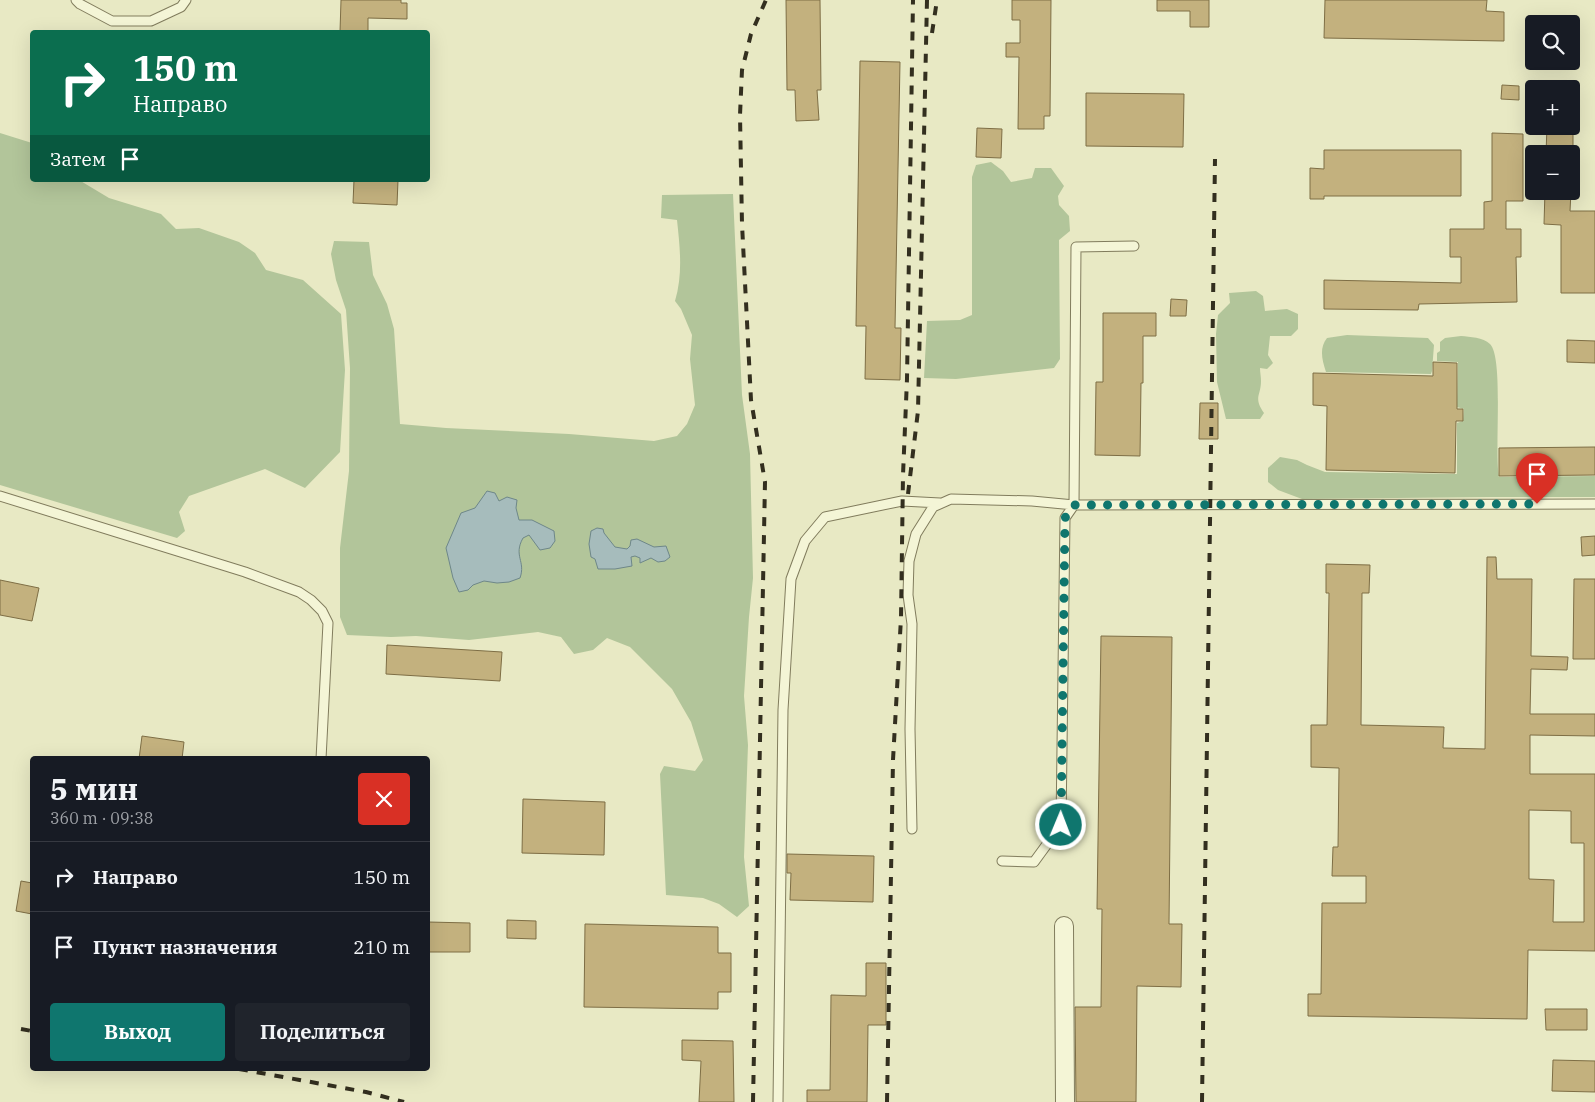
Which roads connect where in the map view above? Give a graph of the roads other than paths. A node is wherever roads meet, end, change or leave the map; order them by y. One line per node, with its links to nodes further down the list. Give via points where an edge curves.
1 (76, 0): 2 (lane, via 112,21 151,21 181,7)
2 (186, 0)
3 (1134, 246): 7 (lane, via 1076,247)
4 (0, 496): 8 (lane, via 245,572 299,592 311,600 328,623)
5 (942, 503): 7 (lane, via 951,499); 9 (lane, via 932,507 916,534 909,561); 12 (lane, via 902,501 825,517 805,541 790,579 783,710)
6 (1595, 504): 7 (lane)
7 (1074, 505): 10 (lane, via 1065,518 1061,825 1034,862)
8 (321, 756)
9 (912, 829)
10 (1002, 861)
11 (1064, 926): 13 (street)
12 (778, 1102)
13 (1065, 1102)

